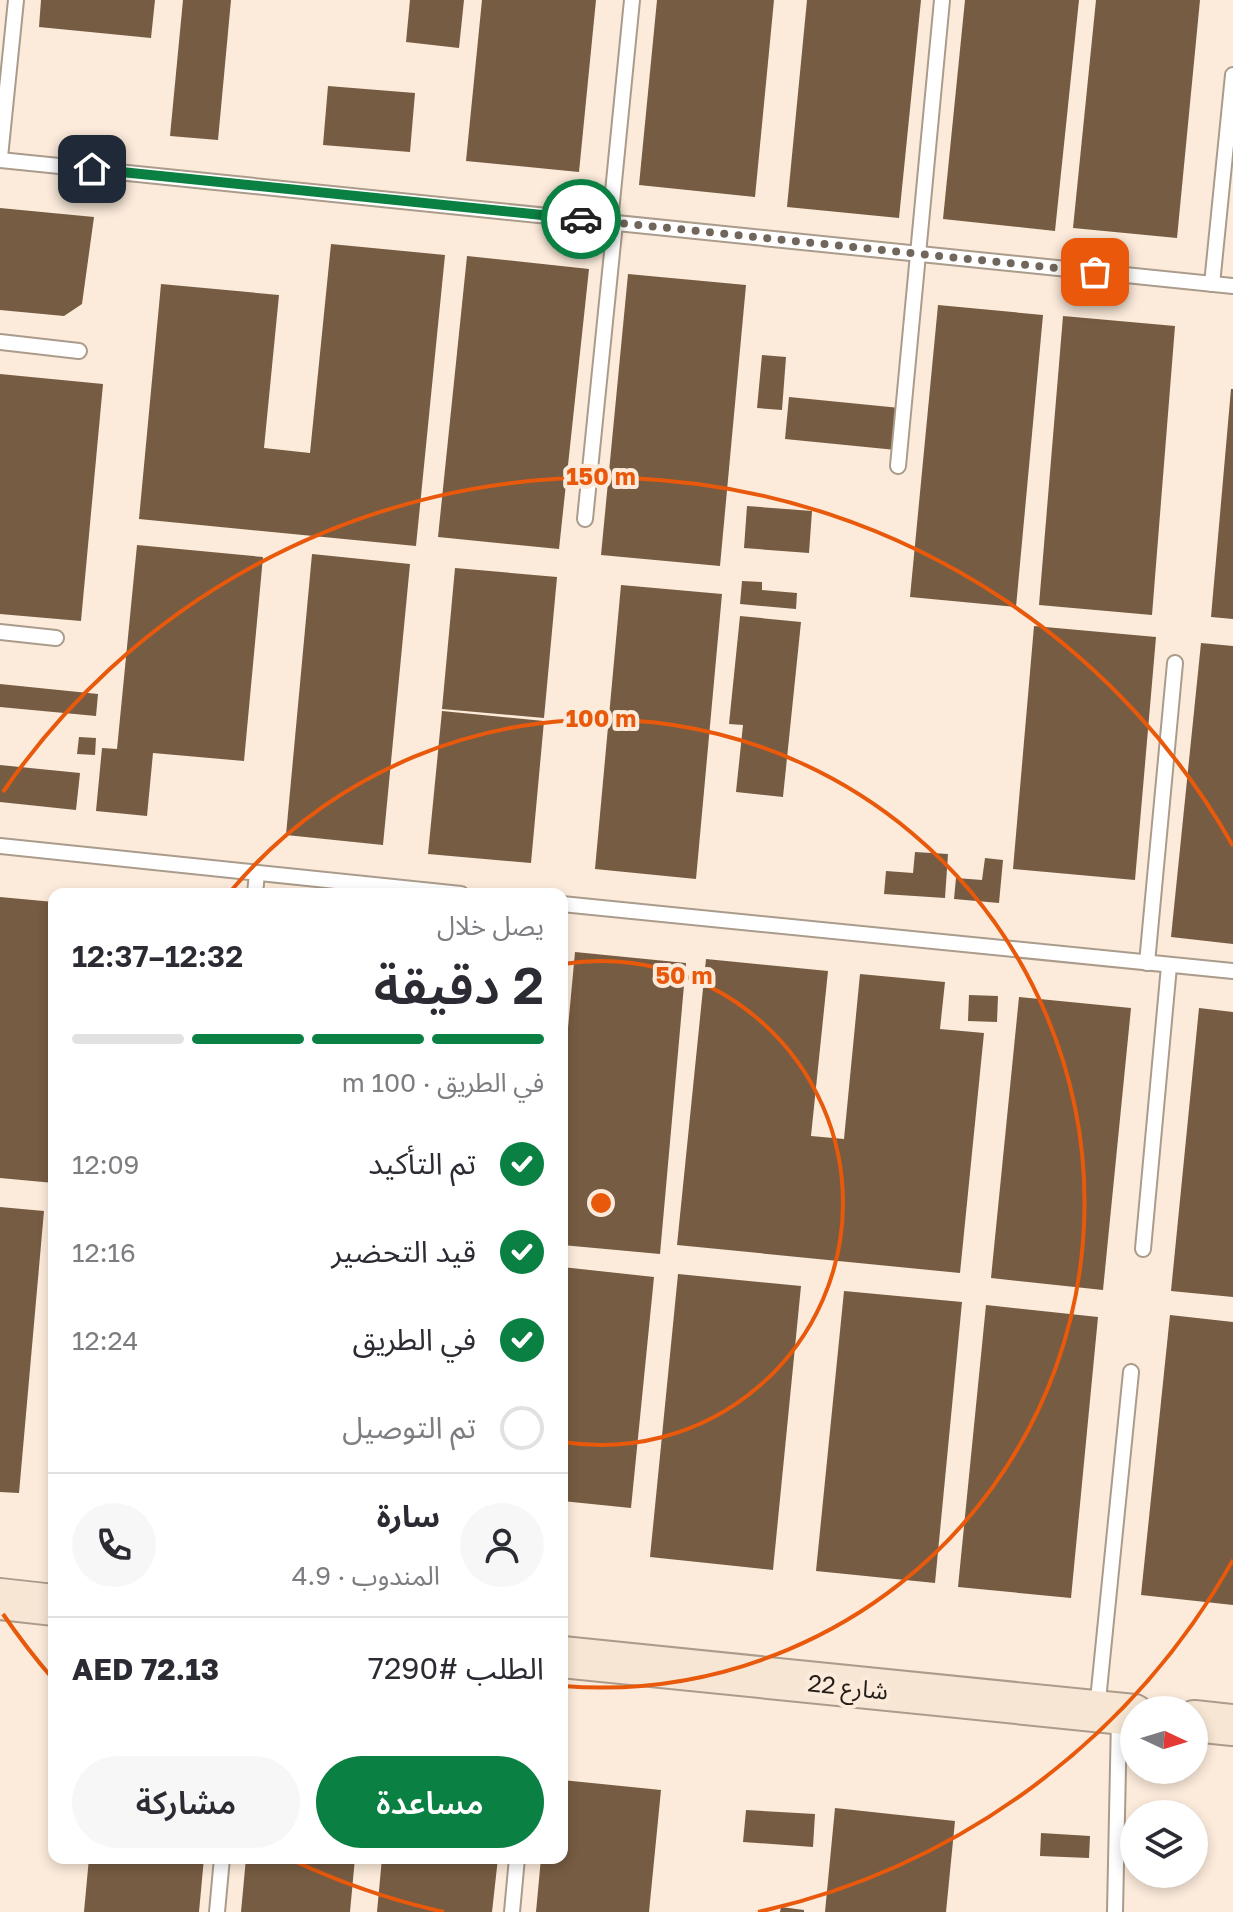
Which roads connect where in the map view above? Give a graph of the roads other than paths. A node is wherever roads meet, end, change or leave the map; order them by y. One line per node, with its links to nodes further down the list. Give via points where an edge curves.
1 (16, 0): 5 (lane)
2 (632, 0): 6 (lane)
3 (942, 0): 7 (lane)
4 (1233, 75): 8 (lane)
5 (0, 158): 6 (lane)
6 (613, 222): 7 (lane); 13 (lane)
7 (918, 254): 8 (lane); 12 (lane)
8 (1212, 284): 9 (lane)
9 (1233, 286)
10 (0, 342): 11 (lane)
11 (79, 351)
12 (898, 466)
13 (585, 519)
14 (0, 632): 15 (lane)
15 (56, 638)
16 (1175, 663): 22 (lane)
17 (0, 846): 18 (lane)
18 (257, 873): 19 (lane); 20 (lane)
19 (256, 888)
20 (403, 888)
21 (568, 905): 22 (lane)
22 (1147, 963): 23 (lane)
23 (1169, 966): 24 (lane); 25 (lane)
24 (1233, 971)
25 (1143, 1249)
26 (1131, 1372): 30 (lane)
27 (0, 1599): 28 (street)
28 (48, 1604)
29 (568, 1658): 30 (street, شارع 22)
30 (1116, 1713): 37 (lane)
31 (1208, 1722): 32 (street)
32 (1233, 1725)
33 (221, 1864): 35 (lane)
34 (516, 1864): 36 (lane)
35 (217, 1912)
36 (512, 1912)
37 (1115, 1912)

